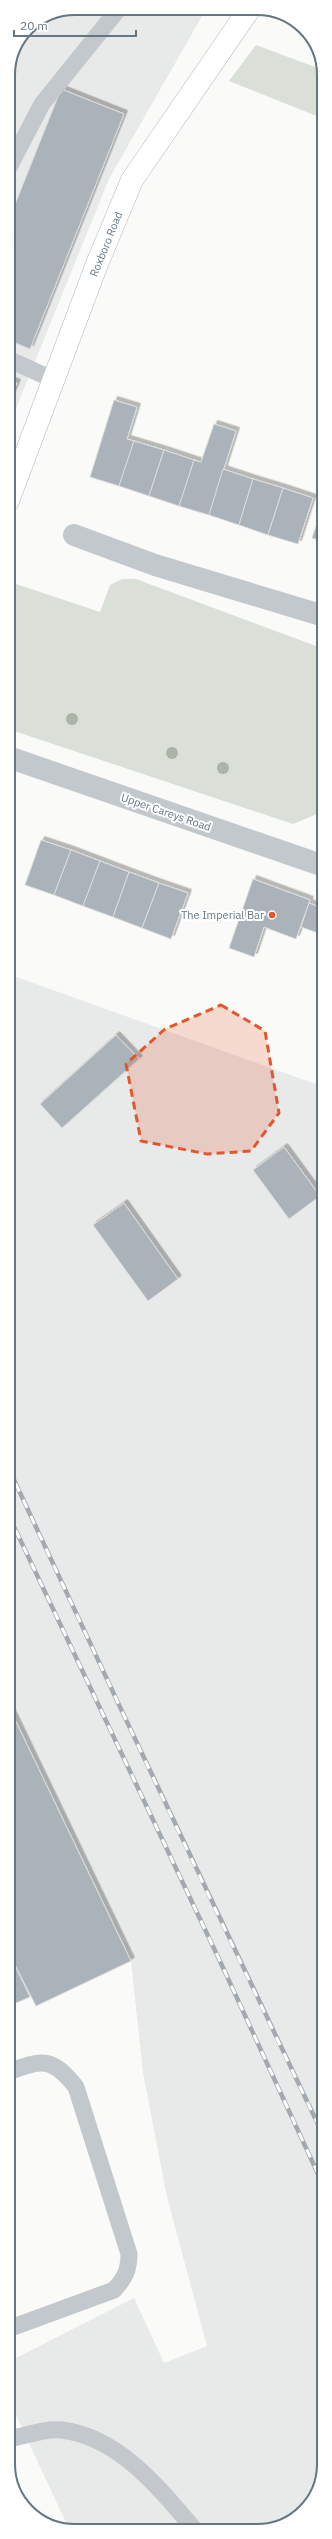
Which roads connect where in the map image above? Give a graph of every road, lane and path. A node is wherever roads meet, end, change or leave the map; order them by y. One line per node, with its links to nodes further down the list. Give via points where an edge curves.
1 (114, 15): 3 (lane, via 42,104)
2 (245, 15): 5 (main road, Roxboro Road, via 132,180 97,264)
3 (15, 156)
4 (15, 361): 5 (lane)
5 (54, 380): 6 (main road, Roxboro Road)
6 (15, 483)
7 (74, 535): 8 (street, via 155,565)
8 (317, 614)
9 (15, 759): 10 (street, Upper Careys Road)
10 (317, 864)
11 (15, 2069): 12 (lane, via 29,2064 46,2063 62,2069 76,2087 129,2254 129,2267 123,2280 114,2290)
12 (15, 2326)
13 (15, 2438): 14 (lane, via 61,2430 96,2438 126,2458)
14 (191, 2524)

